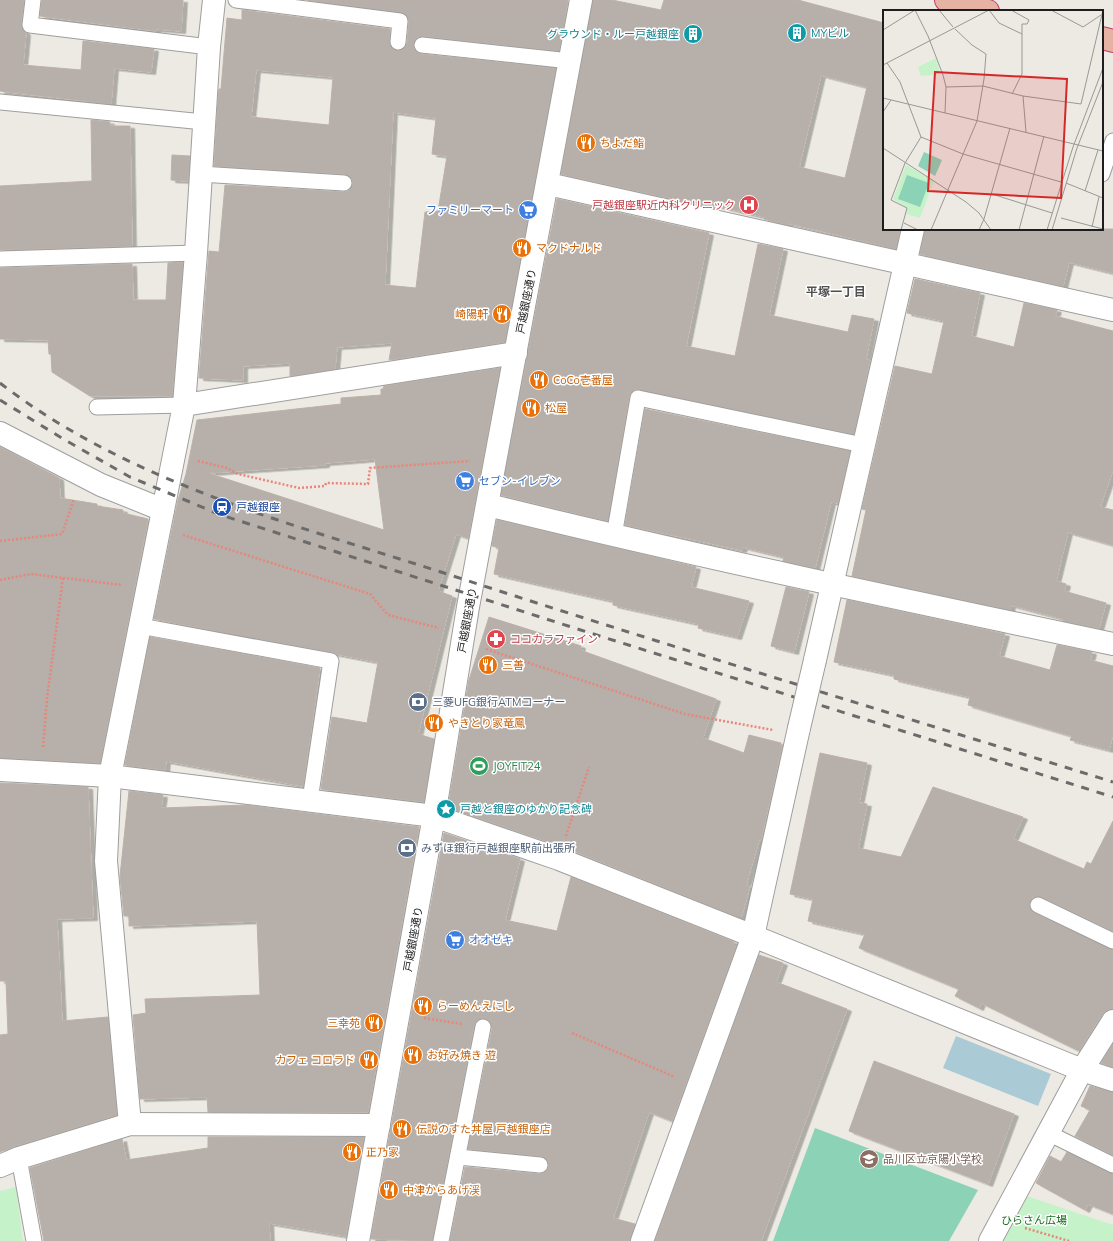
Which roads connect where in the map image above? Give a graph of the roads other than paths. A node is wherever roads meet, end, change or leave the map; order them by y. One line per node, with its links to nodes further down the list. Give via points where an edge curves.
1 (32, 0): 11 (lane, via 30,25)
2 (214, 0): 11 (street)
3 (236, 0): 9 (lane, via 400,21)
4 (582, 0): 12 (street, 戸越銀座通り)
5 (958, 6): 6 (highway)
6 (982, 10)
7 (1103, 38): 8 (highway)
8 (1113, 41)
9 (398, 42)
10 (422, 45): 12 (lane)
11 (209, 47): 14 (street)
12 (570, 61): 19 (street, 戸越銀座通り)
13 (0, 102): 14 (lane)
14 (204, 122): 17 (street)
15 (1113, 141): 16 (lane)
16 (1103, 171)
17 (200, 174): 18 (lane); 21 (street)
18 (344, 183)
19 (548, 184): 23 (street); 25 (street, 戸越銀座通り)
20 (913, 230): 23 (street)
21 (196, 253): 22 (lane); 26 (street)
22 (0, 259)
23 (904, 265): 24 (street); 29 (street)
24 (1113, 310)
25 (516, 353): 26 (street); 30 (street, 戸越銀座通り)
26 (184, 405): 27 (lane); 31 (street)
27 (97, 407)
28 (0, 433): 31 (street, via 132,499)
29 (864, 445): 32 (lane, via 638,398); 33 (street)
30 (488, 505): 32 (street); 39 (street, 戸越銀座通り)
31 (161, 519): 34 (street)
32 (614, 536): 33 (street)
33 (832, 585): 35 (street); 41 (street, bridge)
34 (140, 626): 37 (street); 38 (lane, via 331,661)
35 (1113, 644)
36 (0, 770): 37 (street)
37 (110, 776): 38 (street); 47 (street, via 106,861)
38 (310, 800): 39 (street)
39 (434, 816): 41 (street, via 558,859); 48 (street, 戸越銀座通り)
40 (1038, 904): 42 (lane)
41 (753, 936): 45 (street); 57 (street)
42 (1113, 941)
43 (1113, 1021): 45 (street)
44 (483, 1027): 50 (lane)
45 (1082, 1070): 46 (street); 49 (street)
46 (1113, 1080)
47 (130, 1124): 48 (street); 51 (street)
48 (379, 1125): 55 (street, 戸越銀座通り)
49 (1048, 1132): 53 (lane); 58 (street)
50 (458, 1157): 52 (lane); 56 (lane)
51 (10, 1162): 54 (lane)
52 (540, 1165)
53 (1113, 1165)
54 (34, 1241)
55 (358, 1241)
56 (441, 1241)
57 (642, 1241)
58 (990, 1241)

